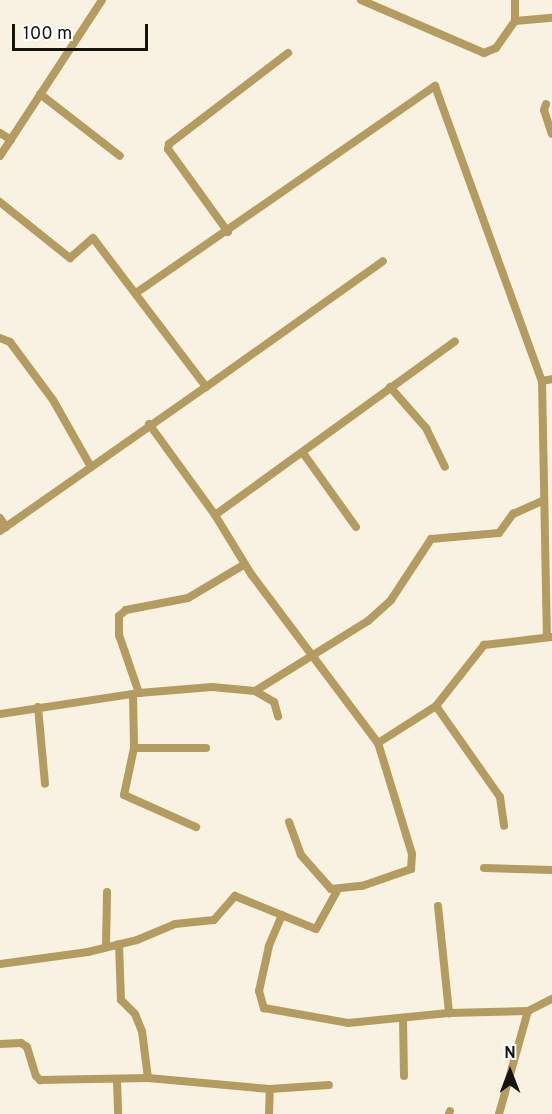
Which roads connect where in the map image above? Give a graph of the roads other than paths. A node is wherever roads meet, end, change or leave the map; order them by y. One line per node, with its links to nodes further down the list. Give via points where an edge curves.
1 (102, 0): 7 (street)
2 (361, 0): 5 (street, via 427,26 478,53 496,48)
3 (515, 0): 5 (street)
4 (552, 18): 5 (street)
5 (516, 21)
6 (288, 54): 15 (street, via 169,144 168,149)
7 (40, 94): 11 (street); 13 (street)
8 (546, 104): 10 (street, via 544,110)
9 (0, 133): 11 (street)
10 (552, 134)
11 (11, 140): 12 (street)
12 (0, 156)
13 (120, 156)
14 (0, 202): 17 (street, via 70,258 93,238)
15 (228, 232): 17 (street); 21 (street, via 435,86)
16 (382, 261): 22 (street)
17 (136, 293): 22 (street)
18 (0, 338): 26 (street, via 10,342 53,400)
19 (455, 341): 23 (street)
20 (552, 379): 21 (street)
21 (542, 381): 28 (street)
22 (206, 387): 24 (street)
23 (390, 387): 25 (street); 27 (street, via 426,428)
24 (149, 424): 26 (street); 29 (street)
25 (303, 453): 29 (street); 31 (street)
26 (91, 467): 32 (street)
27 (445, 467)
28 (544, 500): 34 (street); 35 (street, via 513,514 499,533 431,539 391,600 368,621)
29 (215, 515): 33 (street)
30 (0, 518): 32 (street)
31 (356, 527)
32 (3, 529)
33 (245, 564): 35 (street); 37 (street, via 188,598 126,610 119,616 118,635)
34 (550, 637): 38 (street, via 484,645)
35 (315, 656): 36 (street); 42 (street)
36 (255, 691): 37 (street, via 212,687); 41 (street, via 274,702)
37 (136, 694): 39 (street); 43 (street)
38 (436, 706): 42 (street); 48 (street, via 500,797)
39 (38, 707): 40 (street); 45 (street)
40 (0, 714)
41 (278, 716)
42 (378, 743): 51 (street, via 413,864 404,875)
43 (134, 748): 44 (street); 47 (street, via 124,795)
44 (206, 748)
45 (45, 784)
46 (289, 822): 51 (street, via 301,855 321,880)
47 (196, 826)
48 (504, 826)
49 (484, 868): 50 (street)
50 (552, 870)
51 (337, 891): 54 (street, via 318,928)
52 (107, 892): 56 (street)
53 (438, 906): 60 (street)
54 (282, 915): 55 (street, via 231,896 214,920 165,927); 61 (street, via 269,946 259,991 264,1008 348,1023)
55 (119, 945): 56 (street); 64 (street, via 121,1000 135,1014 142,1031)
56 (106, 946): 57 (street)
57 (0, 964)
58 (552, 999): 59 (street)
59 (528, 1011): 60 (street); 70 (street)
60 (449, 1013): 61 (street)
61 (403, 1019): 63 (street)
62 (0, 1044): 65 (street, via 21,1043 27,1047 40,1080)
63 (404, 1076)
64 (148, 1078): 65 (street); 67 (street)
65 (117, 1081): 68 (street)
66 (329, 1085): 67 (street)
67 (270, 1089): 69 (street)
68 (118, 1114)
69 (269, 1114)
70 (499, 1114)

